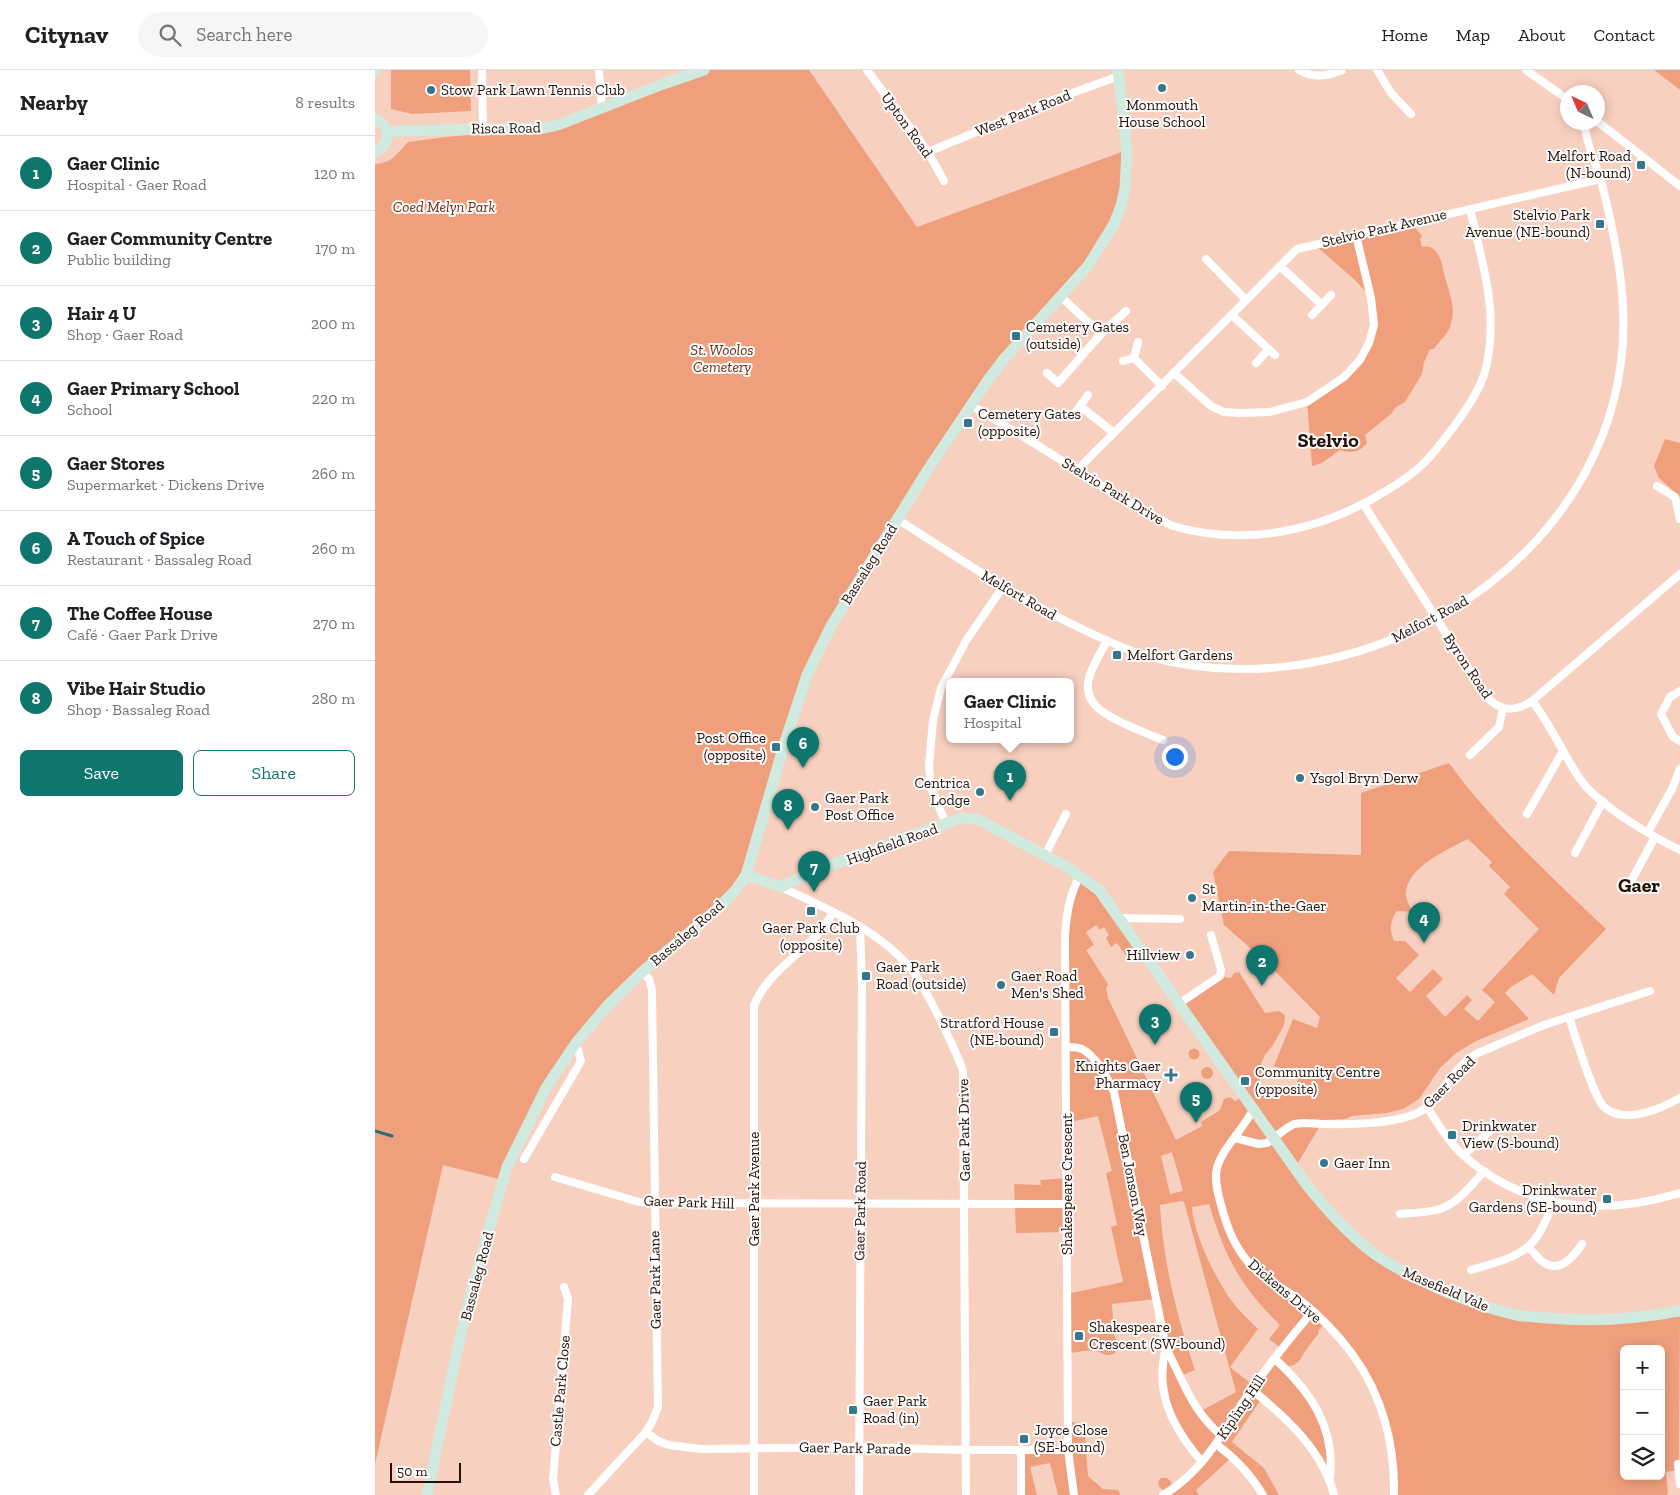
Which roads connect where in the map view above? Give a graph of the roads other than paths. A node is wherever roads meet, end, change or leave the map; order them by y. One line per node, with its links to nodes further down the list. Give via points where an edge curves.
1 (482, 70): 15 (street)
2 (599, 70): 11 (street)
3 (703, 70): 11 (street, Risca Road)
4 (1299, 70): 5 (street, via 1321,76)
5 (1342, 70)
6 (1377, 70): 12 (street, via 1391,93)
7 (1526, 70): 10 (street)
8 (870, 71): 19 (street, Upton Road)
9 (1118, 73): 19 (street, West Park Road); 28 (street, Bassaleg Road, via 1127,150 1121,206 1094,257)
10 (1560, 94)
11 (602, 108): 15 (street, Risca Road, via 545,128)
12 (1411, 114)
13 (375, 119): 17 (street, via 385,126)
14 (1605, 127): 22 (street)
15 (483, 128): 17 (street, Risca Road)
16 (1585, 130): 20 (street, Melfort Road)
17 (387, 133): 18 (street, via 385,146)
18 (375, 152)
19 (928, 152): 21 (street, Upton Road)
20 (1601, 180): 23 (street, Stelvio Park Avenue); 56 (street, Melfort Road, via 1618,260 1622,330 1621,362 1612,405 1598,446 1564,509 1541,537 1493,581)
21 (945, 181)
22 (1680, 186)
23 (1470, 209): 24 (street, Stelvio Park Avenue); 51 (street, Stelvio Park Drive, via 1489,292 1492,324 1487,365 1478,388 1446,438 1424,462)
24 (1356, 235): 26 (street, Stelvio Park Avenue, via 1297,249); 42 (street, via 1374,325 1360,360 1343,377 1307,402 1271,412 1240,414 1211,406)
25 (1206, 259): 29 (street)
26 (1280, 266): 29 (street, Stelvio Park Avenue); 30 (street)
27 (1331, 295): 30 (street)
28 (1061, 296): 34 (street); 45 (street, Bassaleg Road, via 1003,360)
29 (1246, 300): 32 (street, Stelvio Park Avenue)
30 (1321, 306): 33 (street)
31 (1126, 311): 34 (street)
32 (1232, 315): 36 (street); 42 (street, Stelvio Park Avenue)
33 (1312, 315)
34 (1101, 334): 41 (street, via 1058,382)
35 (1138, 342): 38 (street)
36 (1269, 349): 37 (street); 40 (street)
37 (1275, 355)
38 (1134, 358): 39 (street); 43 (street)
39 (1123, 361)
40 (1255, 364)
41 (1047, 373)
42 (1174, 373): 43 (street, Stelvio Park Avenue)
43 (1162, 386): 48 (street, Stelvio Park Avenue)
44 (1089, 395): 46 (street)
45 (971, 405): 49 (street, Stelvio Park Drive); 53 (street, Bassaleg Road)
46 (1080, 406): 47 (street); 48 (street)
47 (1071, 417)
48 (1114, 433): 49 (street, Stelvio Park Avenue)
49 (1077, 470): 51 (street, Stelvio Park Drive, via 1171,525 1207,534 1284,532 1319,523)
50 (1657, 486): 52 (street, via 1675,497)
51 (1364, 505): 56 (street, Byron Road)
52 (1680, 519)
53 (897, 520): 55 (street, Melfort Road); 76 (street, Bassaleg Road, via 831,626 807,674)
54 (1680, 574): 61 (street, Byron Road)
55 (1003, 587): 57 (street, Melfort Road); 58 (street, via 967,639)
56 (1435, 618): 57 (street, Melfort Road, via 1392,640 1352,654 1273,669 1175,663); 62 (street, Byron Road, via 1486,696)
57 (1107, 641): 63 (street, via 1089,678 1092,702 1111,716)
58 (946, 678)
59 (946, 679): 71 (street, via 933,720 929,766 931,788)
60 (1680, 691): 64 (street, via 1670,698 1661,714 1673,737)
61 (1532, 701): 62 (street, Byron Road, via 1517,709); 65 (street)
62 (1503, 708): 66 (street, via 1499,727)
63 (1163, 740)
64 (1680, 741)
65 (1563, 751): 68 (street, via 1582,781); 70 (street)
66 (1470, 755)
67 (1680, 768): 72 (street)
68 (1603, 801): 72 (street); 74 (street)
69 (1066, 814): 75 (street)
70 (1527, 814)
71 (946, 824): 75 (street, Highfield Road, via 961,818 976,819); 79 (street, Highfield Road, via 813,872)
72 (1651, 835): 73 (street); 78 (street)
73 (1680, 850)
74 (1575, 854)
75 (1045, 855): 77 (street)
76 (746, 874): 79 (street, Gaer Park Drive); 85 (street, Bassaleg Road, via 716,910)
77 (1080, 875): 81 (street, via 1099,890); 90 (street, Shakespeare Crescent, via 1071,893 1067,912)
78 (1629, 885)
79 (781, 888): 80 (street, Gaer Park Drive)
80 (833, 912): 83 (street, Gaer Park Drive); 105 (street, Gaer Park Avenue, via 818,932 770,979 754,1006)
81 (1120, 918): 82 (street); 87 (street)
82 (1180, 919)
83 (860, 927): 104 (street, Gaer Park Road); 106 (street, Gaer Park Drive, via 892,950 911,970 928,995 958,1055 963,1071)
84 (1211, 935): 87 (street, via 1220,976)
85 (642, 972): 89 (street, Bassaleg Road); 103 (street, Gaer Park Lane, via 649,979 651,990)
86 (1649, 991): 88 (street, Gaer Road)
87 (1179, 1004): 93 (street)
88 (1569, 1017): 91 (street, via 1604,1107 1631,1115); 92 (street, Gaer Road, via 1544,1024 1468,1059)
89 (576, 1043): 98 (street, via 581,1061); 131 (street, Bassaleg Road, via 547,1086 507,1167 473,1284)
90 (1066, 1047): 107 (street, Shakespeare Crescent); 115 (street, Ben Jonson Way, via 1084,1050 1091,1056 1114,1092)
91 (1680, 1098)
92 (1427, 1107): 96 (street, Gaer Road, via 1394,1120 1294,1124); 97 (street, via 1443,1133)
93 (1253, 1110): 95 (street, Dickens Drive); 96 (street, Masefield Vale)
94 (1496, 1125): 97 (street)
95 (1235, 1138): 96 (street, via 1259,1144); 114 (street, Dickens Drive, via 1217,1169 1220,1199 1231,1236 1249,1263)
96 (1273, 1138): 113 (street, Masefield Vale, via 1326,1209 1348,1232 1407,1274 1446,1292 1519,1315 1552,1318 1583,1320)
97 (1463, 1155): 99 (street)
98 (524, 1159)
99 (1484, 1171): 102 (street, via 1501,1182); 108 (street, via 1469,1190 1451,1204 1436,1210)
100 (555, 1177): 103 (street, Gaer Park Hill, via 639,1202)
101 (1680, 1193): 102 (street, via 1620,1206)
102 (1553, 1202): 110 (street, via 1545,1225)
103 (654, 1203): 105 (street, Gaer Park Hill); 118 (street, Gaer Park Lane, via 658,1407)
104 (859, 1203): 105 (street, Gaer Park Hill); 106 (street, Gaer Park Hill); 122 (street, Gaer Park Road)
105 (754, 1204): 121 (street, Gaer Park Avenue)
106 (965, 1204): 107 (street, Gaer Park Hill); 124 (street, Gaer Park Drive)
107 (1067, 1204): 125 (street, Shakespeare Crescent)
108 (1400, 1214)
109 (1582, 1244): 110 (street, via 1565,1264 1558,1265 1544,1263)
110 (1529, 1248): 111 (street, via 1511,1258)
111 (1471, 1270)
112 (564, 1287): 132 (street, Castle Park Close, via 568,1299 553,1480)
113 (1680, 1311)
114 (1312, 1312): 116 (street, Kipling Hill); 142 (street, Dickens Drive, via 1353,1356 1369,1381 1391,1444)
115 (1166, 1348): 119 (street, Ben Jonson Way, via 1193,1404 1207,1424); 126 (street, Ben Jonson Way, via 1161,1378 1170,1414 1186,1443)
116 (1275, 1359): 117 (street, Kipling Hill); 128 (street, via 1298,1382 1322,1419 1331,1454)
117 (1252, 1390): 119 (street, Kipling Hill); 128 (street, via 1306,1442)
118 (644, 1434): 121 (street, Gaer Park Parade, via 684,1448); 133 (street, Gaer Park Lane)
119 (1222, 1436): 120 (street, Kipling Hill)
120 (1216, 1444): 126 (street, Kipling Hill); 140 (street, via 1241,1466)
121 (754, 1447): 122 (street, Gaer Park Parade); 134 (street, Gaer Park Avenue)
122 (858, 1447): 124 (street, Gaer Park Parade); 135 (street, Gaer Park Road)
123 (1021, 1449): 124 (street, Gaer Park Parade); 125 (street, Gaer Park Parade); 137 (street)
124 (965, 1450): 136 (street, Gaer Park Drive)
125 (1068, 1450): 138 (street, Shakespeare Crescent)
126 (1202, 1462): 130 (street, Kipling Hill)
127 (1678, 1464): 129 (street)
128 (1330, 1478): 141 (street)
129 (1680, 1484)
130 (1176, 1492): 139 (street, Kipling Hill)
131 (427, 1495)
132 (556, 1495)
133 (588, 1495)
134 (754, 1495)
135 (859, 1495)
136 (966, 1495)
137 (1021, 1495)
138 (1074, 1495)
139 (1163, 1495)
140 (1263, 1495)
141 (1334, 1495)
142 (1394, 1495)

